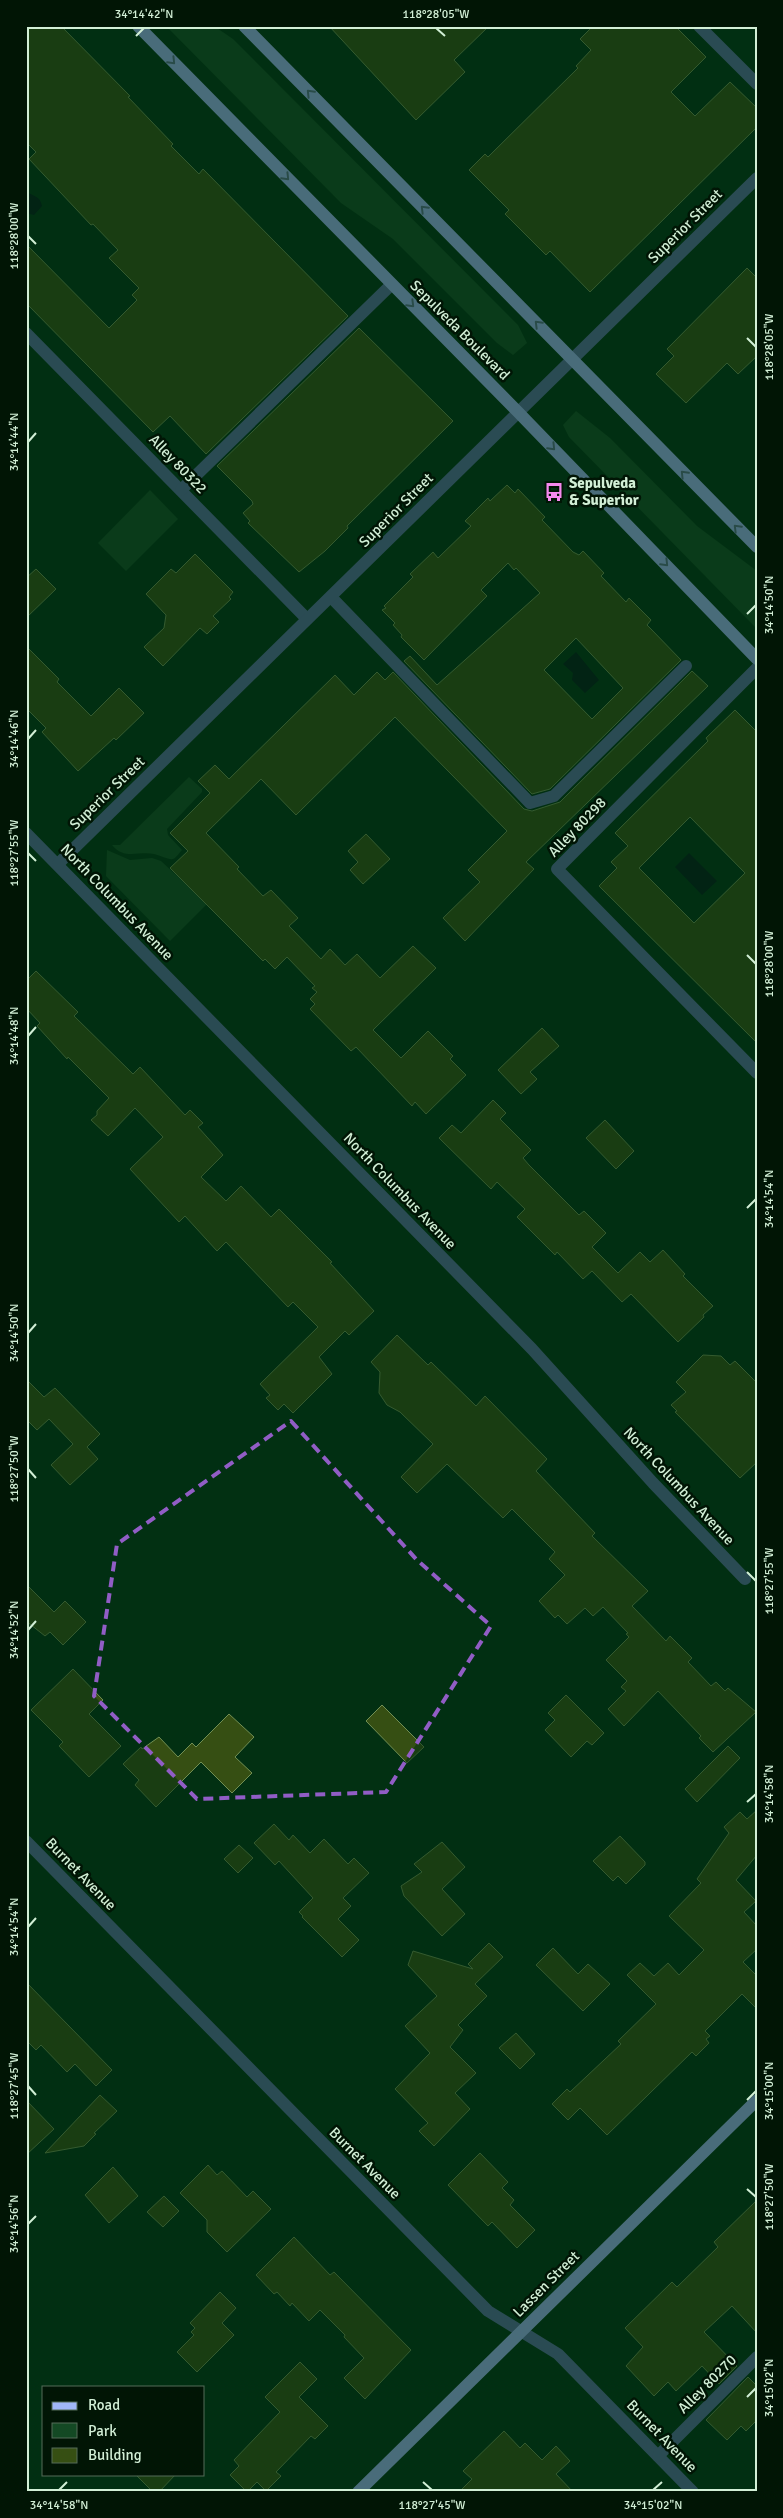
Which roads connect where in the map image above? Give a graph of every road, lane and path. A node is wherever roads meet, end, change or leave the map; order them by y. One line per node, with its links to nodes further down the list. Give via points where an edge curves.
1 (138, 26): 6 (main road, Sepulveda Boulevard, one-way to 6)
2 (244, 26): 8 (main road, one-way to 2)
3 (699, 26): 4 (street)
4 (757, 84)
5 (757, 178): 8 (street, Superior Street)
6 (391, 285): 9 (main road, Sepulveda Boulevard, one-way to 9); 10 (street)
7 (26, 333): 10 (street, Alley 80322)
8 (572, 359): 9 (street, Superior Street); 11 (main road, one-way to 8)
9 (518, 412): 12 (street, Superior Street); 14 (main road, Sepulveda Boulevard, one-way to 14)
10 (181, 490): 13 (street, Alley 80322)
11 (757, 547)
12 (330, 597): 13 (street, Superior Street); 15 (street, via 530,803 554,796)
13 (307, 619): 18 (street, Superior Street)
14 (757, 658)
15 (686, 666)
16 (757, 668): 19 (street, Alley 80298, via 557,869)
17 (26, 833): 18 (street, North Columbus Avenue)
18 (58, 864): 20 (street, North Columbus Avenue, via 532,1349)
19 (757, 1073)
20 (745, 1579)
21 (26, 1841): 23 (street, Burnet Avenue, via 488,2310)
22 (757, 2100): 23 (main road, Lassen Street)
23 (522, 2331): 25 (street, Burnet Avenue, via 558,2354); 26 (main road, Lassen Street)
24 (757, 2357): 25 (street, Alley 80270)
25 (658, 2456): 27 (street, Burnet Avenue)
26 (358, 2492)
27 (693, 2492)

